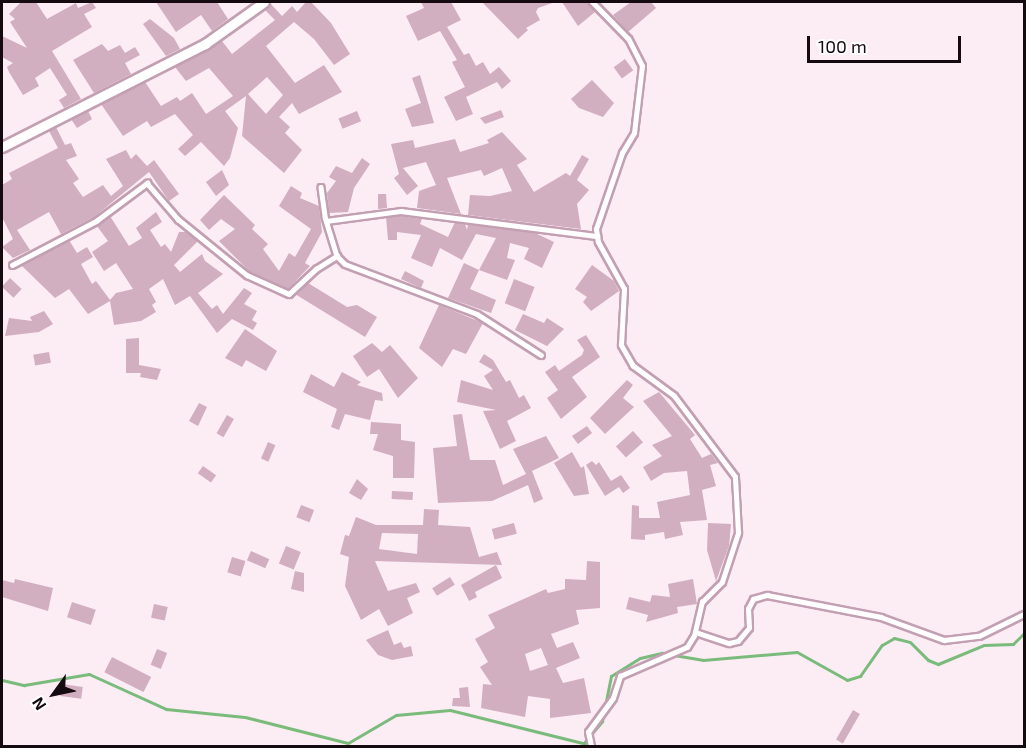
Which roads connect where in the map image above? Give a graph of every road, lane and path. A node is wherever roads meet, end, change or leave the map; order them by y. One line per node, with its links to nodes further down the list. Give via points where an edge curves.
1 (264, 2): 3 (street, via 204,44)
2 (592, 2): 6 (lane, via 628,39 642,66 634,133 602,208)
3 (2, 147)
4 (321, 188): 5 (lane)
5 (326, 221): 6 (lane, via 401,211); 7 (lane)
6 (597, 236): 11 (lane, via 624,289 621,345 633,366 674,396 735,477 738,533 722,582 702,602)
7 (337, 256): 8 (lane, via 289,294 247,275 178,219 147,183 96,221); 9 (lane, via 345,264 477,314)
8 (12, 265)
9 (541, 355)
10 (1024, 614): 11 (lane, via 980,636 944,640 881,617 767,595 753,599 748,609 749,628 738,641 729,644)
11 (695, 632): 12 (lane, via 687,647 620,676 612,698 588,732)
12 (591, 747)

